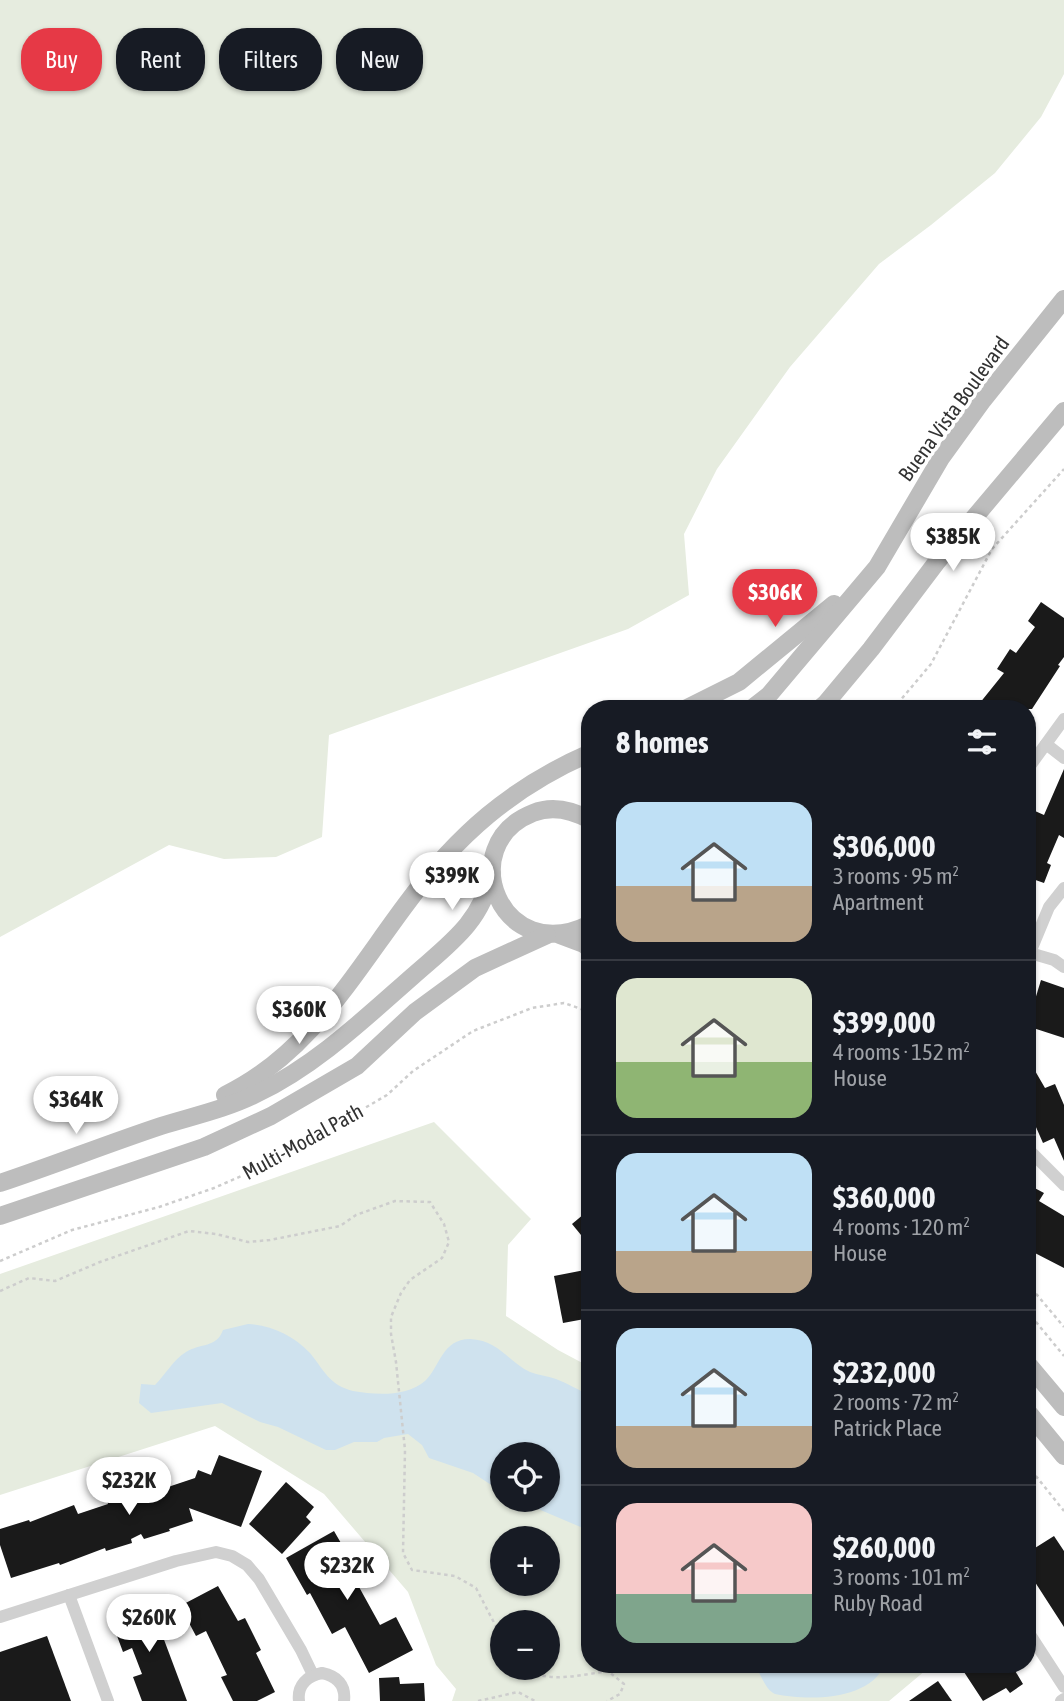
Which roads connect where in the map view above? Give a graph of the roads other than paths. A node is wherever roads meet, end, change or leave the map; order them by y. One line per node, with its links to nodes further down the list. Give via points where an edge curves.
1 (1064, 299): 3 (main road, Buena Vista Boulevard, via 941,458)
2 (1064, 411): 6 (main road)
3 (877, 567): 4 (main road, via 739,682); 5 (main road, Buena Vista Boulevard)
4 (703, 700)
5 (763, 700)
6 (828, 700)
7 (1064, 719): 8 (street)
8 (1046, 744): 10 (street); 11 (street)
9 (581, 757): 23 (main road, via 552,769 502,802 453,847 302,1041 246,1085)
10 (1036, 758)
11 (1064, 758)
12 (560, 809): 13 (main road); 14 (main road); 15 (main road, via 540,810 507,830 497,846)
13 (581, 810)
14 (581, 815)
15 (492, 873): 18 (main road, via 500,903 512,918 528,929); 23 (main road, via 480,910 449,945 347,1034 257,1094)
16 (1064, 888): 19 (street, via 1049,907)
17 (581, 928): 18 (main road)
18 (553, 935): 20 (main road); 27 (main road, via 475,968 415,1012 357,1066 271,1116 204,1147)
19 (1036, 938)
20 (581, 943)
21 (1036, 958): 22 (street, via 1054,960)
22 (1064, 967)
23 (164, 1125): 25 (main road)
24 (1036, 1157): 26 (street)
25 (0, 1183)
26 (1064, 1185)
27 (0, 1216)
28 (1036, 1374): 29 (main road)
29 (1064, 1407)
30 (1036, 1422): 31 (main road)
31 (1064, 1456)
32 (69, 1595): 33 (street); 35 (street, via 200,1554 232,1556 259,1579); 37 (street)
33 (0, 1617)
34 (1036, 1644): 36 (street)
35 (313, 1675): 38 (street, via 300,1688); 39 (street, via 322,1673 338,1680)
36 (1064, 1687)
37 (108, 1701)
38 (299, 1701)
39 (344, 1701)

